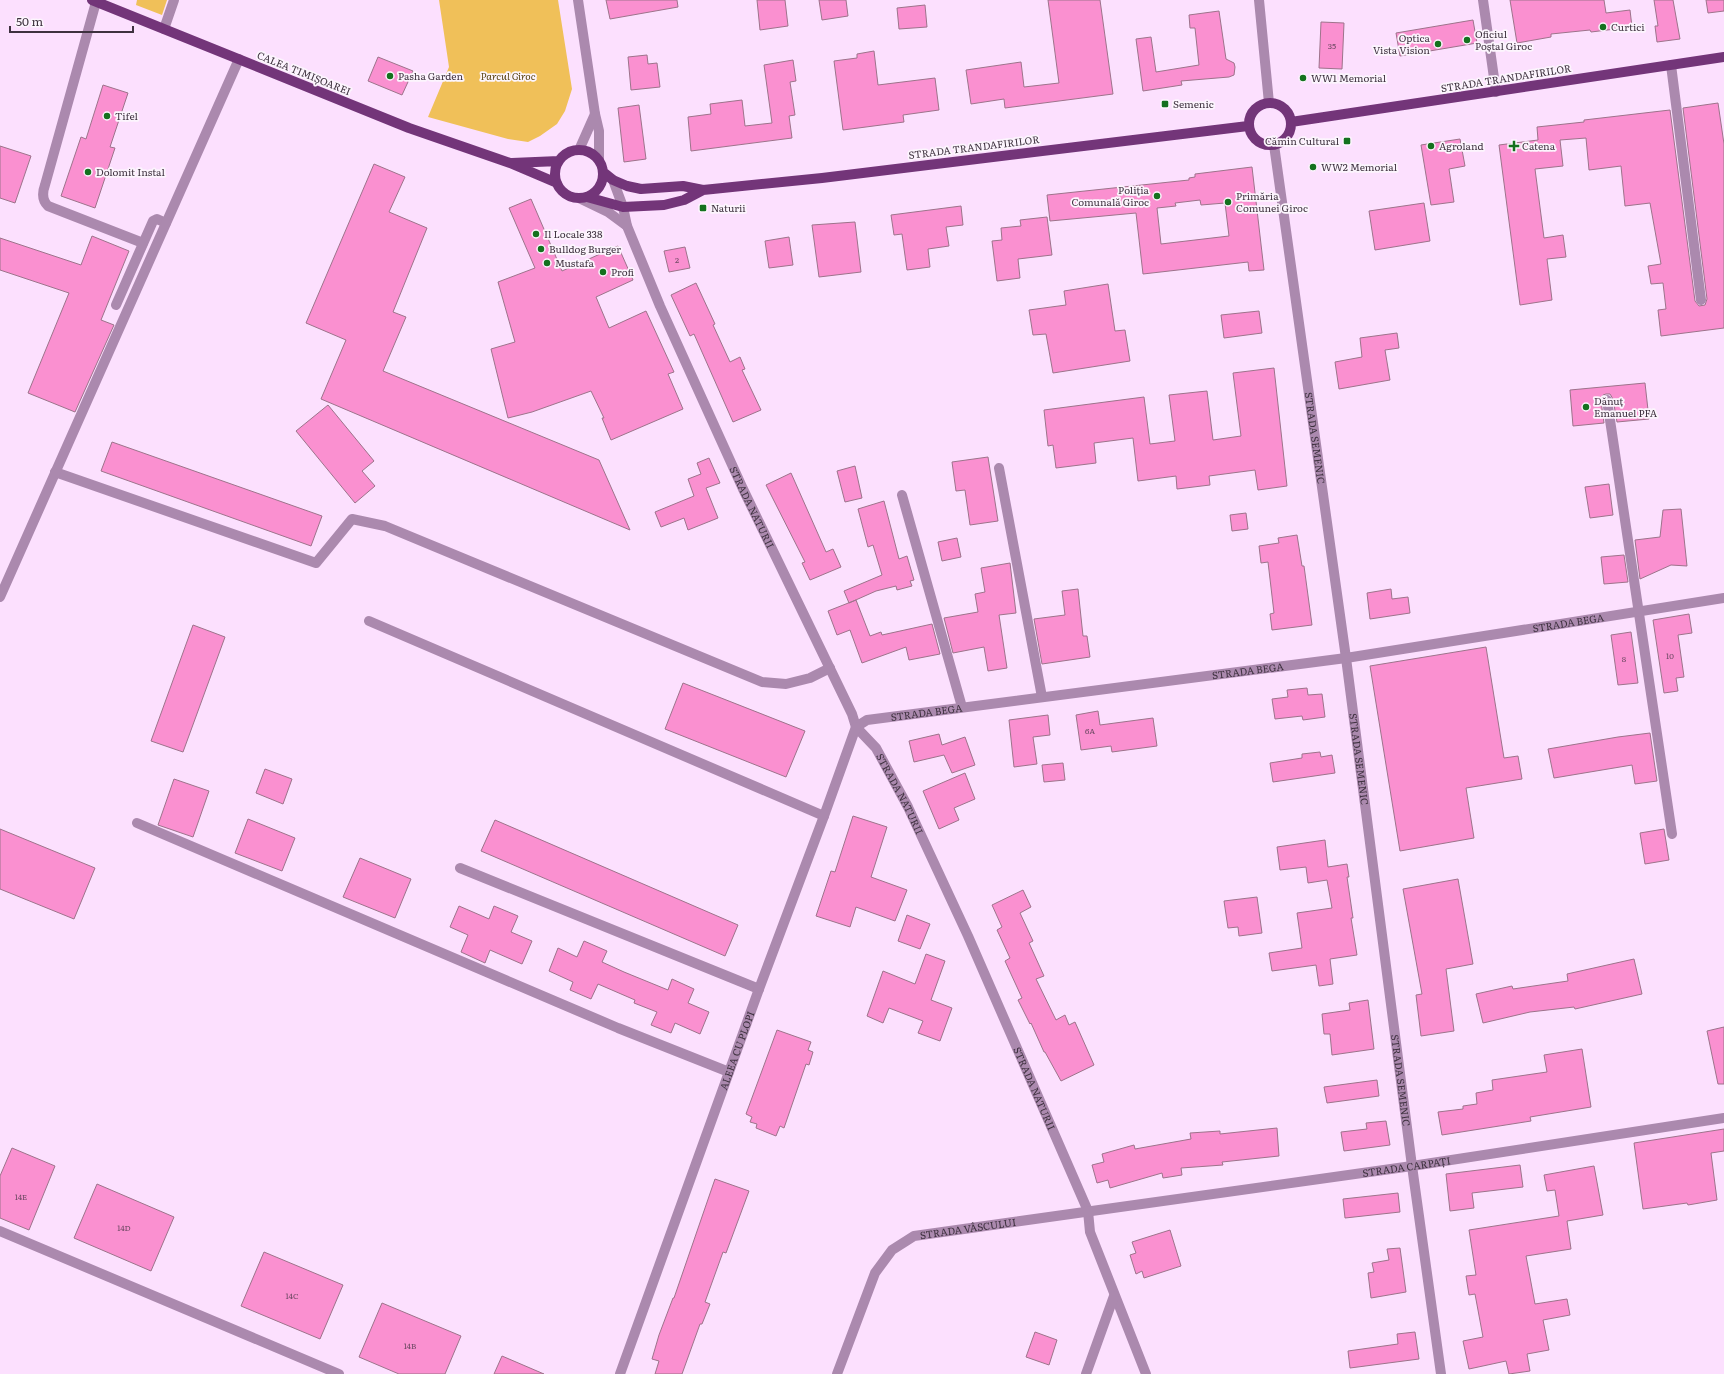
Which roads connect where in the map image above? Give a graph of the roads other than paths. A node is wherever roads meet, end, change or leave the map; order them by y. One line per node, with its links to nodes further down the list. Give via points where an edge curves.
1 (174, 0): 6 (street)
2 (578, 0): 12 (street)
3 (1260, 0): 11 (street)
4 (1483, 0): 10 (street)
5 (94, 1): 6 (main road, CALEA TIMIȘOAREI); 28 (street, via 44,185 44,202 48,206)
6 (164, 29): 8 (main road, CALEA TIMIȘOAREI)
7 (1724, 57): 9 (main road, STRADA TRANDAFIRILOR)
8 (240, 59): 19 (main road, CALEA TIMIȘOAREI, via 409,128); 26 (street)
9 (1671, 65): 10 (main road, STRADA TRANDAFIRILOR); 29 (street)
10 (1496, 92): 13 (main road, STRADA TRANDAFIRILOR)
11 (1269, 103): 13 (main road, via 1282,106 1290,116); 14 (main road, via 1256,108)
12 (595, 114): 16 (street); 17 (street, via 599,131)
13 (1291, 122): 15 (main road, via 1291,129 1285,140)
14 (1248, 126): 15 (main road, via 1254,139 1267,146); 23 (main road, STRADA TRANDAFIRILOR)
15 (1274, 145): 39 (street, STRADA SEMENIC)
16 (579, 150): 17 (main road, via 594,155); 18 (main road, via 564,155)
17 (599, 160): 20 (main road)
18 (559, 161): 19 (main road, CALEA TIMIȘOAREI); 22 (main road)
19 (510, 163): 22 (main road, CALEA TIMIȘOAREI)
20 (603, 172): 21 (main road, STRADA TRANDAFIRILOR); 24 (main road, via 599,187 594,193)
21 (613, 180): 23 (main road, STRADA TRANDAFIRILOR, via 641,189 683,186); 25 (street, STRADA NATURII)
22 (557, 183): 24 (main road, via 566,194)
23 (703, 190): 25 (main road, STRADA TRANDAFIRILOR, via 684,200 664,205)
24 (583, 197): 25 (main road, STRADA TRANDAFIRILOR); 27 (street, STRADA NATURII)
25 (623, 207): 27 (street, STRADA NATURII)
26 (166, 223): 28 (street, via 157,219 153,221); 33 (street)
27 (626, 226): 40 (street, STRADA NATURII, via 743,489)
28 (143, 242): 30 (street)
29 (1701, 300)
30 (116, 305)
31 (1607, 400): 37 (street)
32 (999, 468): 41 (street)
33 (56, 472): 35 (street); 40 (street, via 316,563 352,519 385,526 762,682 786,684 810,678)
34 (902, 495): 42 (street)
35 (0, 597)
36 (1724, 598): 37 (street, STRADA BEGA)
37 (1640, 611): 39 (street, STRADA BEGA); 46 (street)
38 (369, 621): 44 (street)
39 (1346, 658): 41 (street, STRADA BEGA); 51 (street, STRADA SEMENIC)
40 (830, 668): 43 (street, STRADA NATURII)
41 (1042, 697): 42 (street, STRADA BEGA)
42 (962, 707): 43 (street, STRADA BEGA, via 867,720)
43 (856, 727): 44 (street, ALEEA CU PLOPI); 52 (street, STRADA NATURII, via 876,748 908,807 968,936)
44 (824, 816): 48 (street, ALEEA CU PLOPI)
45 (138, 823): 49 (street, via 618,1028)
46 (1672, 834)
47 (460, 868): 48 (street)
48 (759, 989): 49 (street, ALEEA CU PLOPI)
49 (729, 1072): 56 (street, ALEEA CU PLOPI)
50 (1724, 1118): 51 (street, STRADA CARPAȚI)
51 (1412, 1166): 52 (street, STRADA CARPAȚI); 60 (street, STRADA SEMENIC)
52 (1088, 1211): 54 (street, STRADA NATURII, via 1090,1232); 57 (street, STRADA VÂSCULUI, via 914,1236 892,1250 876,1273)
53 (0, 1231): 55 (street)
54 (1114, 1296): 58 (street); 59 (street, STRADA NATURII)
55 (339, 1374)
56 (620, 1374)
57 (837, 1374)
58 (1086, 1374)
59 (1146, 1374)
60 (1441, 1374)

